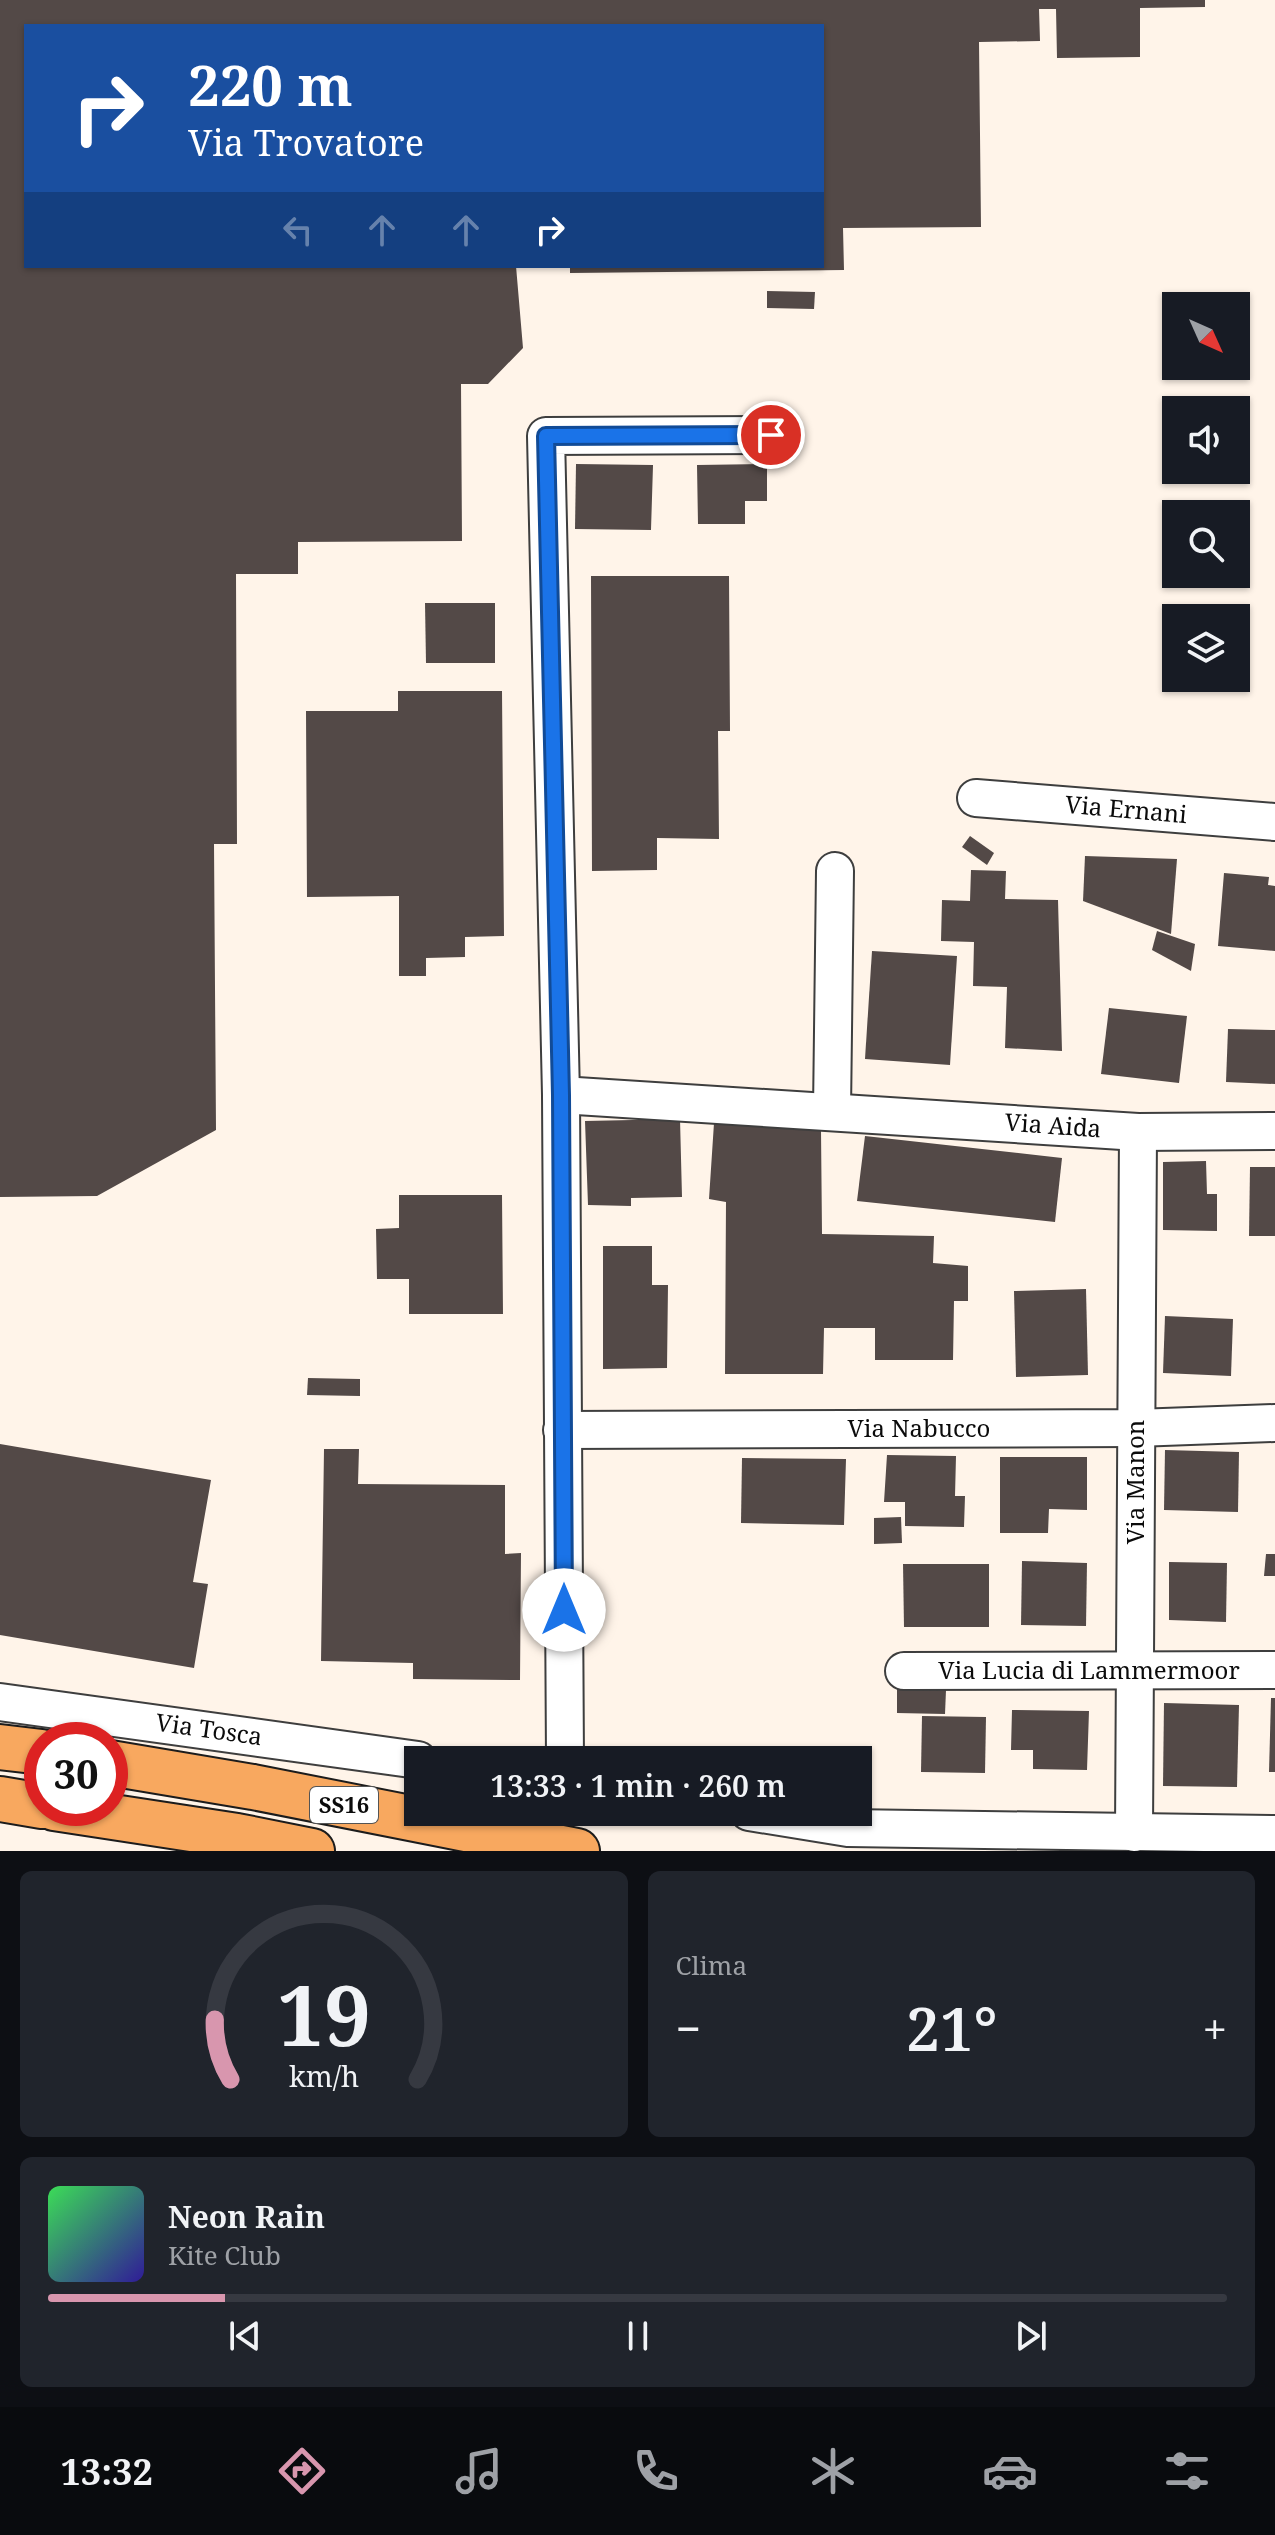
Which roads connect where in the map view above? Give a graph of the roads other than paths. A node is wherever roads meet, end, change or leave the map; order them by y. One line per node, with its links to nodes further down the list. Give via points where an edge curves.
1 (771, 435): 5 (street, via 546,436)
2 (976, 798): 3 (street, Via Ernani)
3 (1275, 822)
4 (835, 871): 6 (street)
5 (561, 1095): 6 (street, Via Aida); 11 (street)
6 (832, 1111): 8 (street, Via Aida)
7 (1275, 1131): 8 (street, Via Aida)
8 (1138, 1132): 10 (street, Via Manon)
9 (1275, 1423): 10 (street, Via Nabucco)
10 (1136, 1428): 11 (street, Via Nabucco); 14 (street, Via Manon)
11 (562, 1430): 16 (street)
12 (1275, 1670): 14 (street, Via Lucia di Lammermoor)
13 (904, 1671): 14 (street, Via Lucia di Lammermoor)
14 (1135, 1671): 25 (street, Via Manon)
15 (0, 1702): 19 (street, Via Tosca)
16 (565, 1746)
17 (0, 1747): 18 (main road)
18 (24, 1750)
19 (404, 1758)
20 (128, 1766): 28 (main road, SS16)
21 (0, 1799): 22 (main road)
22 (24, 1803)
23 (128, 1819): 27 (main road, SS16)
24 (836, 1826): 25 (street)
25 (1134, 1833): 26 (street)
26 (1275, 1834)
27 (312, 1851)
28 (577, 1851)

